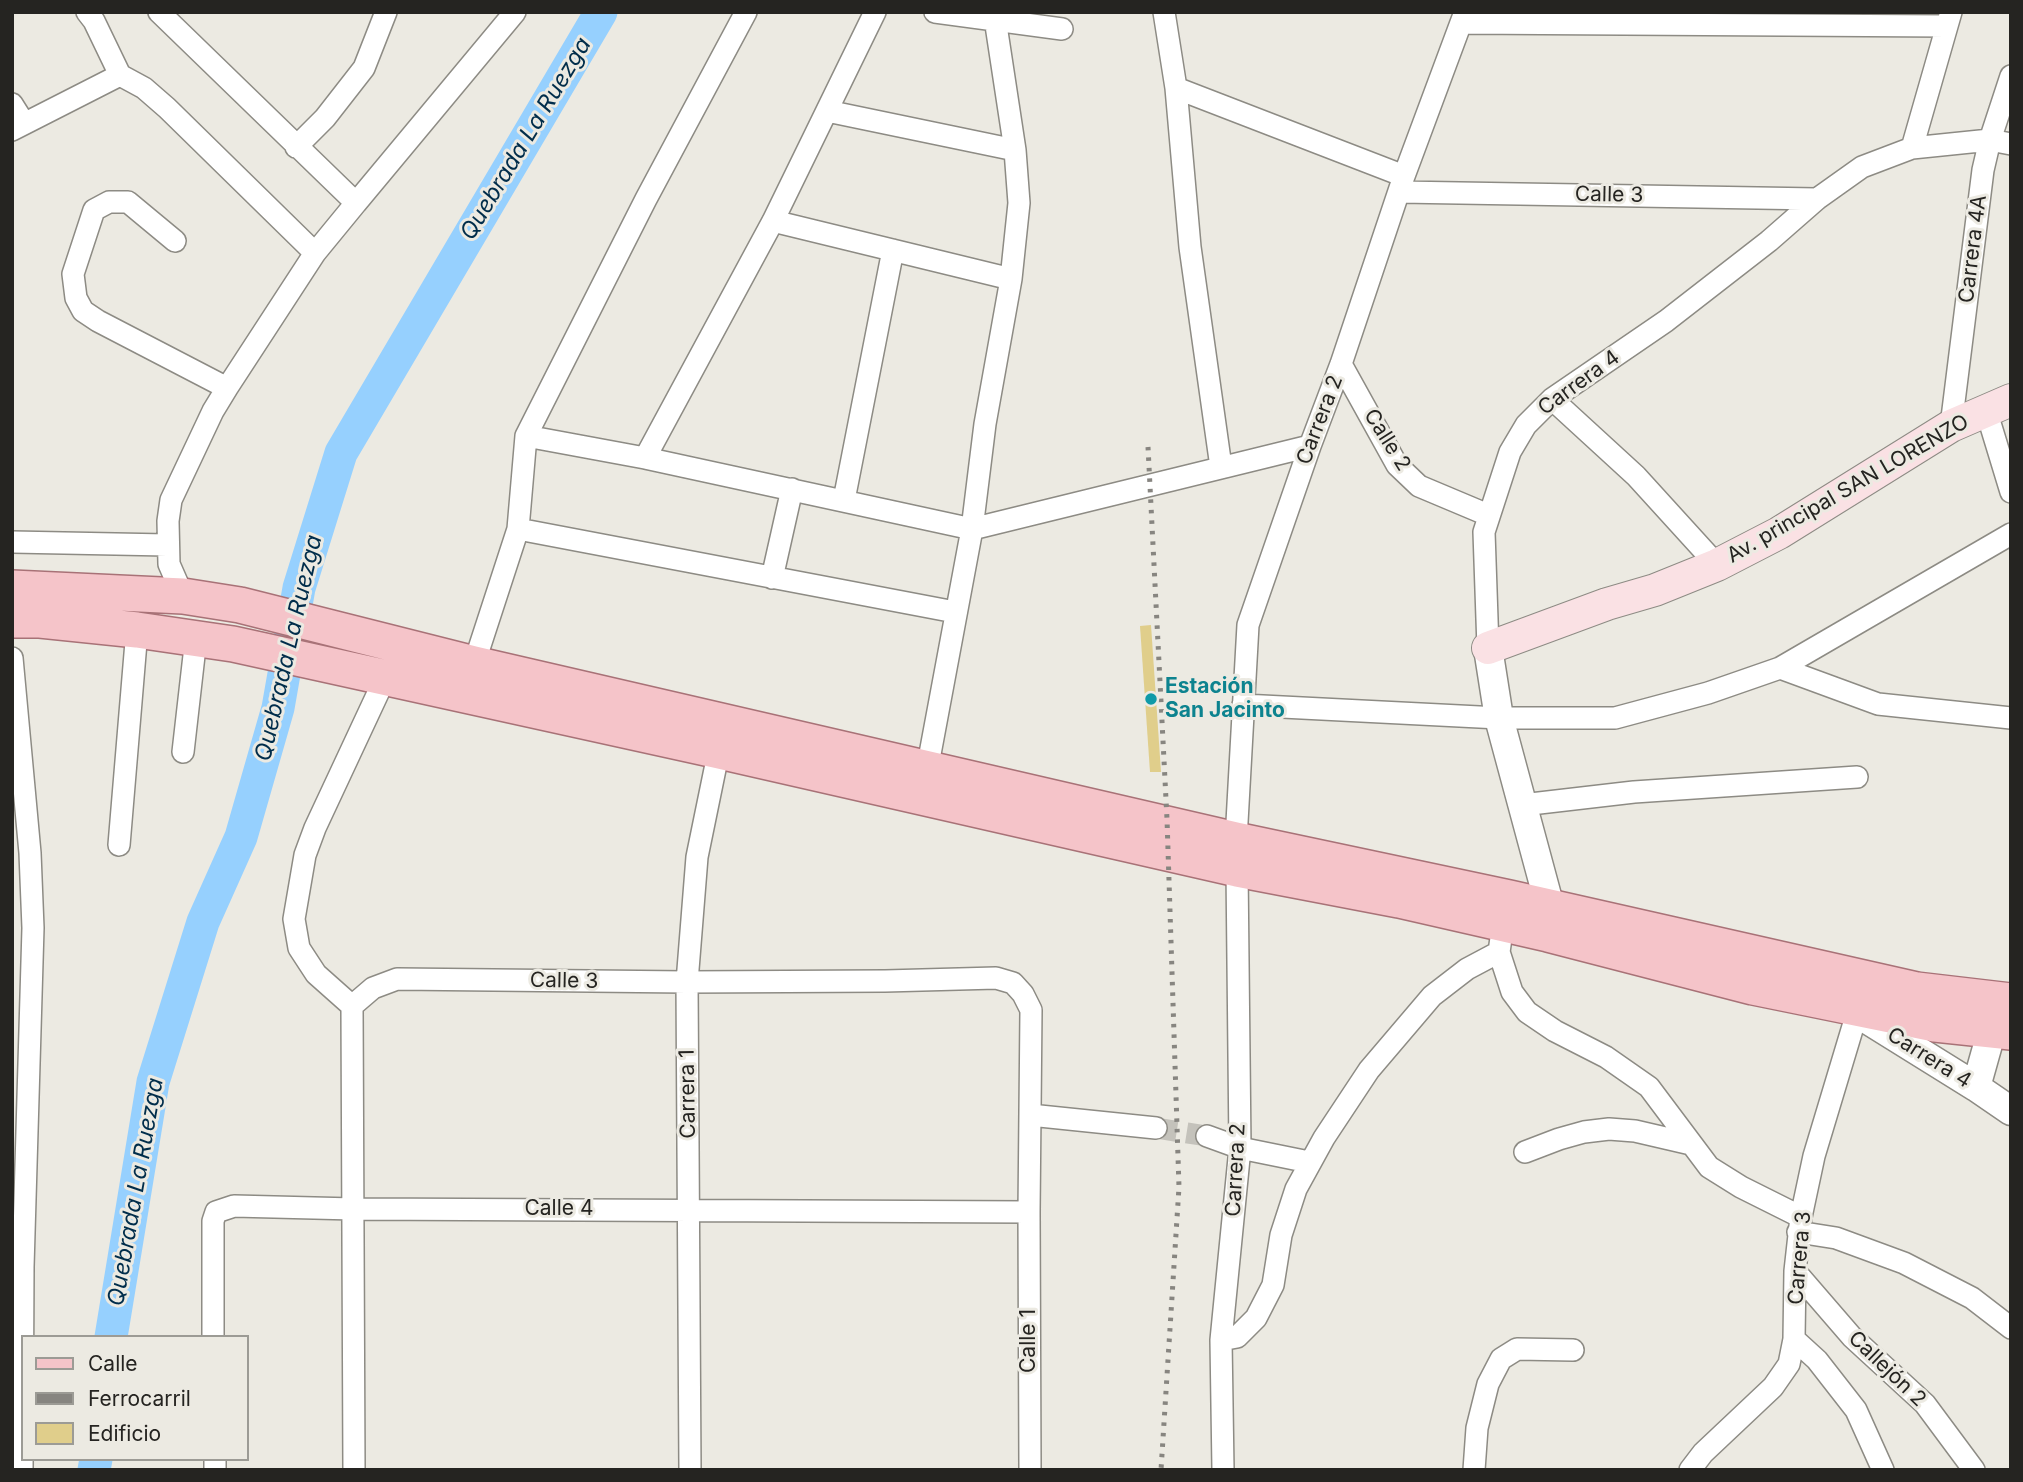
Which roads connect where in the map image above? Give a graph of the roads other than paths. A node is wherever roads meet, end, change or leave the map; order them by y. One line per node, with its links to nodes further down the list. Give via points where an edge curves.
1 (159, 12): 20 (street)
2 (386, 12): 20 (street, via 363,68)
3 (515, 12): 25 (street)
4 (746, 12): 36 (street)
5 (876, 12): 17 (street)
6 (935, 12): 8 (street)
7 (1164, 12): 15 (street)
8 (995, 16): 12 (street); 22 (street)
9 (90, 17): 13 (street)
10 (1463, 17): 11 (street); 23 (street, Carrera 2)
11 (1949, 19): 21 (street)
12 (1062, 29)
13 (120, 75): 18 (street); 29 (street, via 145,88 167,108)
14 (2011, 76): 19 (street, Carrera 4A)
15 (1176, 88): 23 (street); 39 (street, via 1190,247)
16 (12, 104): 18 (street)
17 (827, 111): 22 (street); 26 (street)
18 (18, 127)
19 (2000, 142): 21 (street, Carrera 4); 35 (street, Carrera 4A, via 1983,170)
20 (296, 147): 25 (street)
21 (1912, 148): 24 (street, Carrera 4, via 1862,167)
22 (1016, 150): 30 (street, via 1019,204)
23 (1402, 184): 24 (street, Calle 3); 31 (street, Carrera 2)
24 (1817, 199): 33 (street, Carrera 4, via 1667,321)
25 (355, 203): 29 (street)
26 (773, 221): 28 (street); 38 (street)
27 (175, 241): 32 (street, via 128,202 109,202 94,210 73,274 76,298 83,311 98,321)
28 (893, 250): 30 (street); 42 (street)
29 (314, 253): 32 (street)
30 (1011, 279): 45 (street)
31 (1341, 364): 37 (street, Carrera 2); 43 (street, Calle 2, via 1397,465 1419,486)
32 (227, 388): 48 (street, via 172,500)
33 (1552, 399): 43 (street, Carrera 4, via 1526,425 1510,452); 49 (street, via 1636,476)
34 (1998, 405): 35 (main road, Av. principal SAN LORENZO); 41 (street)
35 (1951, 426): 49 (main road, Av. principal SAN LORENZO, via 1779,533)
36 (526, 436): 38 (street); 44 (street)
37 (1310, 446): 39 (street); 62 (street, Carrera 2, via 1248,625)
38 (645, 458): 40 (street)
39 (1221, 467): 45 (street)
40 (792, 489): 42 (street); 50 (street)
41 (2011, 492)
42 (845, 500): 45 (street)
43 (1488, 515): 57 (street, Carrera 4, via 1484,532)
44 (517, 529): 50 (street); 59 (street)
45 (972, 529): 53 (street)
46 (2011, 534): 60 (street)
47 (12, 542): 48 (street)
48 (167, 545): 52 (street, via 169,564)
49 (1717, 565): 57 (main road, Av. principal SAN LORENZO)
50 (772, 578): 53 (street)
51 (12, 588): 52 (main road)
52 (183, 596): 59 (main road, via 240,605)
53 (955, 612): 67 (street)
54 (21, 624): 55 (main road)
55 (137, 630): 56 (main road); 70 (street)
56 (196, 638): 61 (main road); 66 (street)
57 (1488, 648): 63 (street, Carrera 4)
58 (12, 658): 96 (street, via 33,928)
59 (474, 664): 65 (main road)
60 (1780, 668): 63 (street, via 1708,694 1615,718); 64 (street, via 1878,704)
61 (372, 673): 65 (main road); 77 (street, via 308,846 294,919 299,948 317,974)
62 (1243, 705): 63 (street); 71 (street, Carrera 2)
63 (1499, 718): 69 (street, Carrera 4)
64 (2011, 718)
65 (721, 736): 67 (main road); 71 (main road); 74 (street, Carrera 1, via 697,858)
66 (183, 752)
67 (928, 770): 71 (main road)
68 (1857, 777): 69 (street)
69 (1522, 804): 72 (street, Carrera 4)
70 (119, 845)
71 (1236, 854): 73 (main road); 87 (street, Carrera 2)
72 (1550, 921): 73 (main road); 75 (main road); 78 (main road, via 1753,987)
73 (1504, 925): 86 (street, via 1512,992 1527,1013 1649,1087); 89 (street, via 1467,969 1417,1012 1369,1070)
74 (687, 982): 77 (street, Calle 3, via 397,979 373,988); 83 (street, Calle 3, via 996,978 1013,983 1031,1010); 91 (street, Carrera 1)
75 (1917, 990): 76 (main road); 79 (street)
76 (2011, 1002)
77 (352, 1006): 90 (street)
78 (1851, 1009): 79 (main road); 81 (street, Carrera 4); 93 (street, Carrera 3)
79 (1935, 1024): 80 (main road); 81 (street)
80 (2001, 1031): 81 (street)
81 (1964, 1080): 82 (street, Carrera 4)
82 (2011, 1111)
83 (1030, 1115): 84 (street); 92 (street, Calle 3)
84 (1156, 1128)
85 (1207, 1136): 87 (street)
86 (1691, 1144): 88 (street, via 1609,1129 1571,1135); 93 (street, via 1709,1167)
87 (1240, 1148): 89 (street); 99 (street, Carrera 2)
88 (1525, 1152)
89 (1309, 1162): 99 (street, via 1281,1235 1273,1285 1256,1318 1237,1337)
90 (354, 1209): 91 (street, Calle 4); 97 (street, Calle 4, via 234,1206 216,1212); 101 (street)
91 (689, 1210): 92 (street, Calle 4); 102 (street, Carrera 1)
92 (1029, 1212): 103 (street, Calle 1)
93 (1800, 1225): 94 (street, Carrera 3); 95 (street, via 1904,1263 1972,1298)
94 (1795, 1272): 98 (street, Carrera 3); 108 (street, Callejón 2, via 1852,1338 1925,1404)
95 (2011, 1328)
96 (23, 1335)
97 (213, 1335)
98 (1794, 1339): 106 (street, Carrera 3, via 1789,1364 1773,1387); 107 (street, via 1817,1360 1856,1410)
99 (1221, 1340): 104 (street, Carrera 2)
100 (1573, 1350): 105 (street, via 1517,1349 1501,1359 1479,1417)
101 (354, 1470)
102 (690, 1470)
103 (1030, 1470)
104 (1223, 1470)
105 (1474, 1470)
106 (1690, 1470)
107 (1883, 1470)
108 (1974, 1470)

